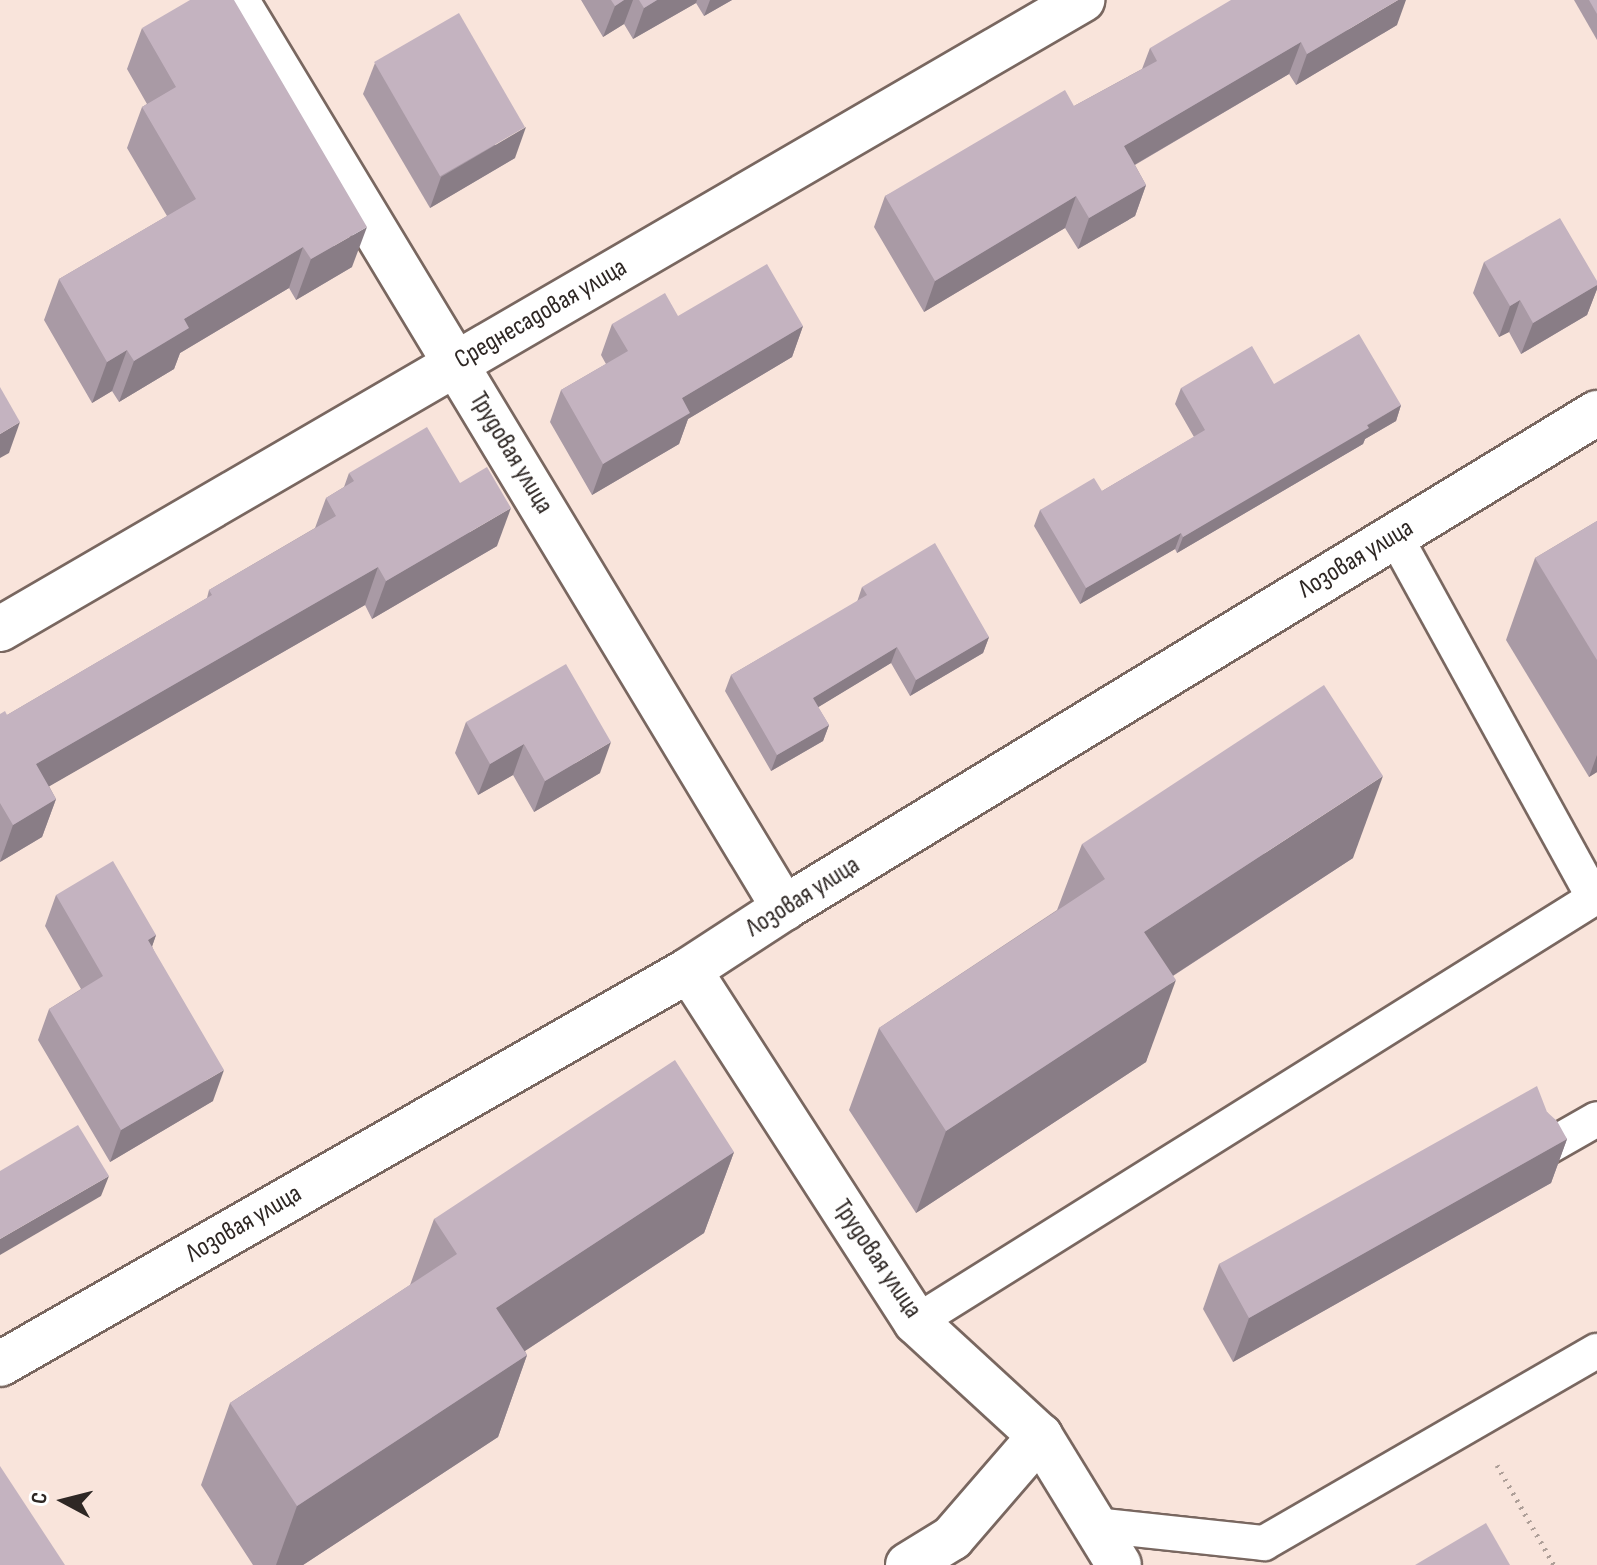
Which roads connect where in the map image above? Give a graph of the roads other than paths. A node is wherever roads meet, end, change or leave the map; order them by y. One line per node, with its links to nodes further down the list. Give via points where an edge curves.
1 (236, 0): 3 (street, Трудовая улица)
2 (1082, 0): 3 (street, Среднесадовая улица)
3 (457, 363): 6 (street, Среднесадовая улица); 8 (street, Трудовая улица)
4 (1597, 413): 5 (street, Лозовая улица)
5 (1395, 536): 7 (lane); 8 (street, Лозовая улица)
6 (0, 629)
7 (1596, 900): 12 (lane)
8 (784, 908): 9 (street, Лозовая улица)
9 (689, 970): 12 (street, Трудовая улица); 14 (street, Лозовая улица)
10 (1597, 1119): 11 (lane)
11 (1548, 1147)
12 (916, 1322): 15 (street, Трудовая улица)
13 (1597, 1351): 16 (lane, via 1264,1543)
14 (0, 1364)
15 (1040, 1436): 16 (street, Трудовая улица); 17 (street, via 952,1538)
16 (1095, 1525): 18 (street, Трудовая улица)
17 (908, 1565)
18 (1119, 1565)

